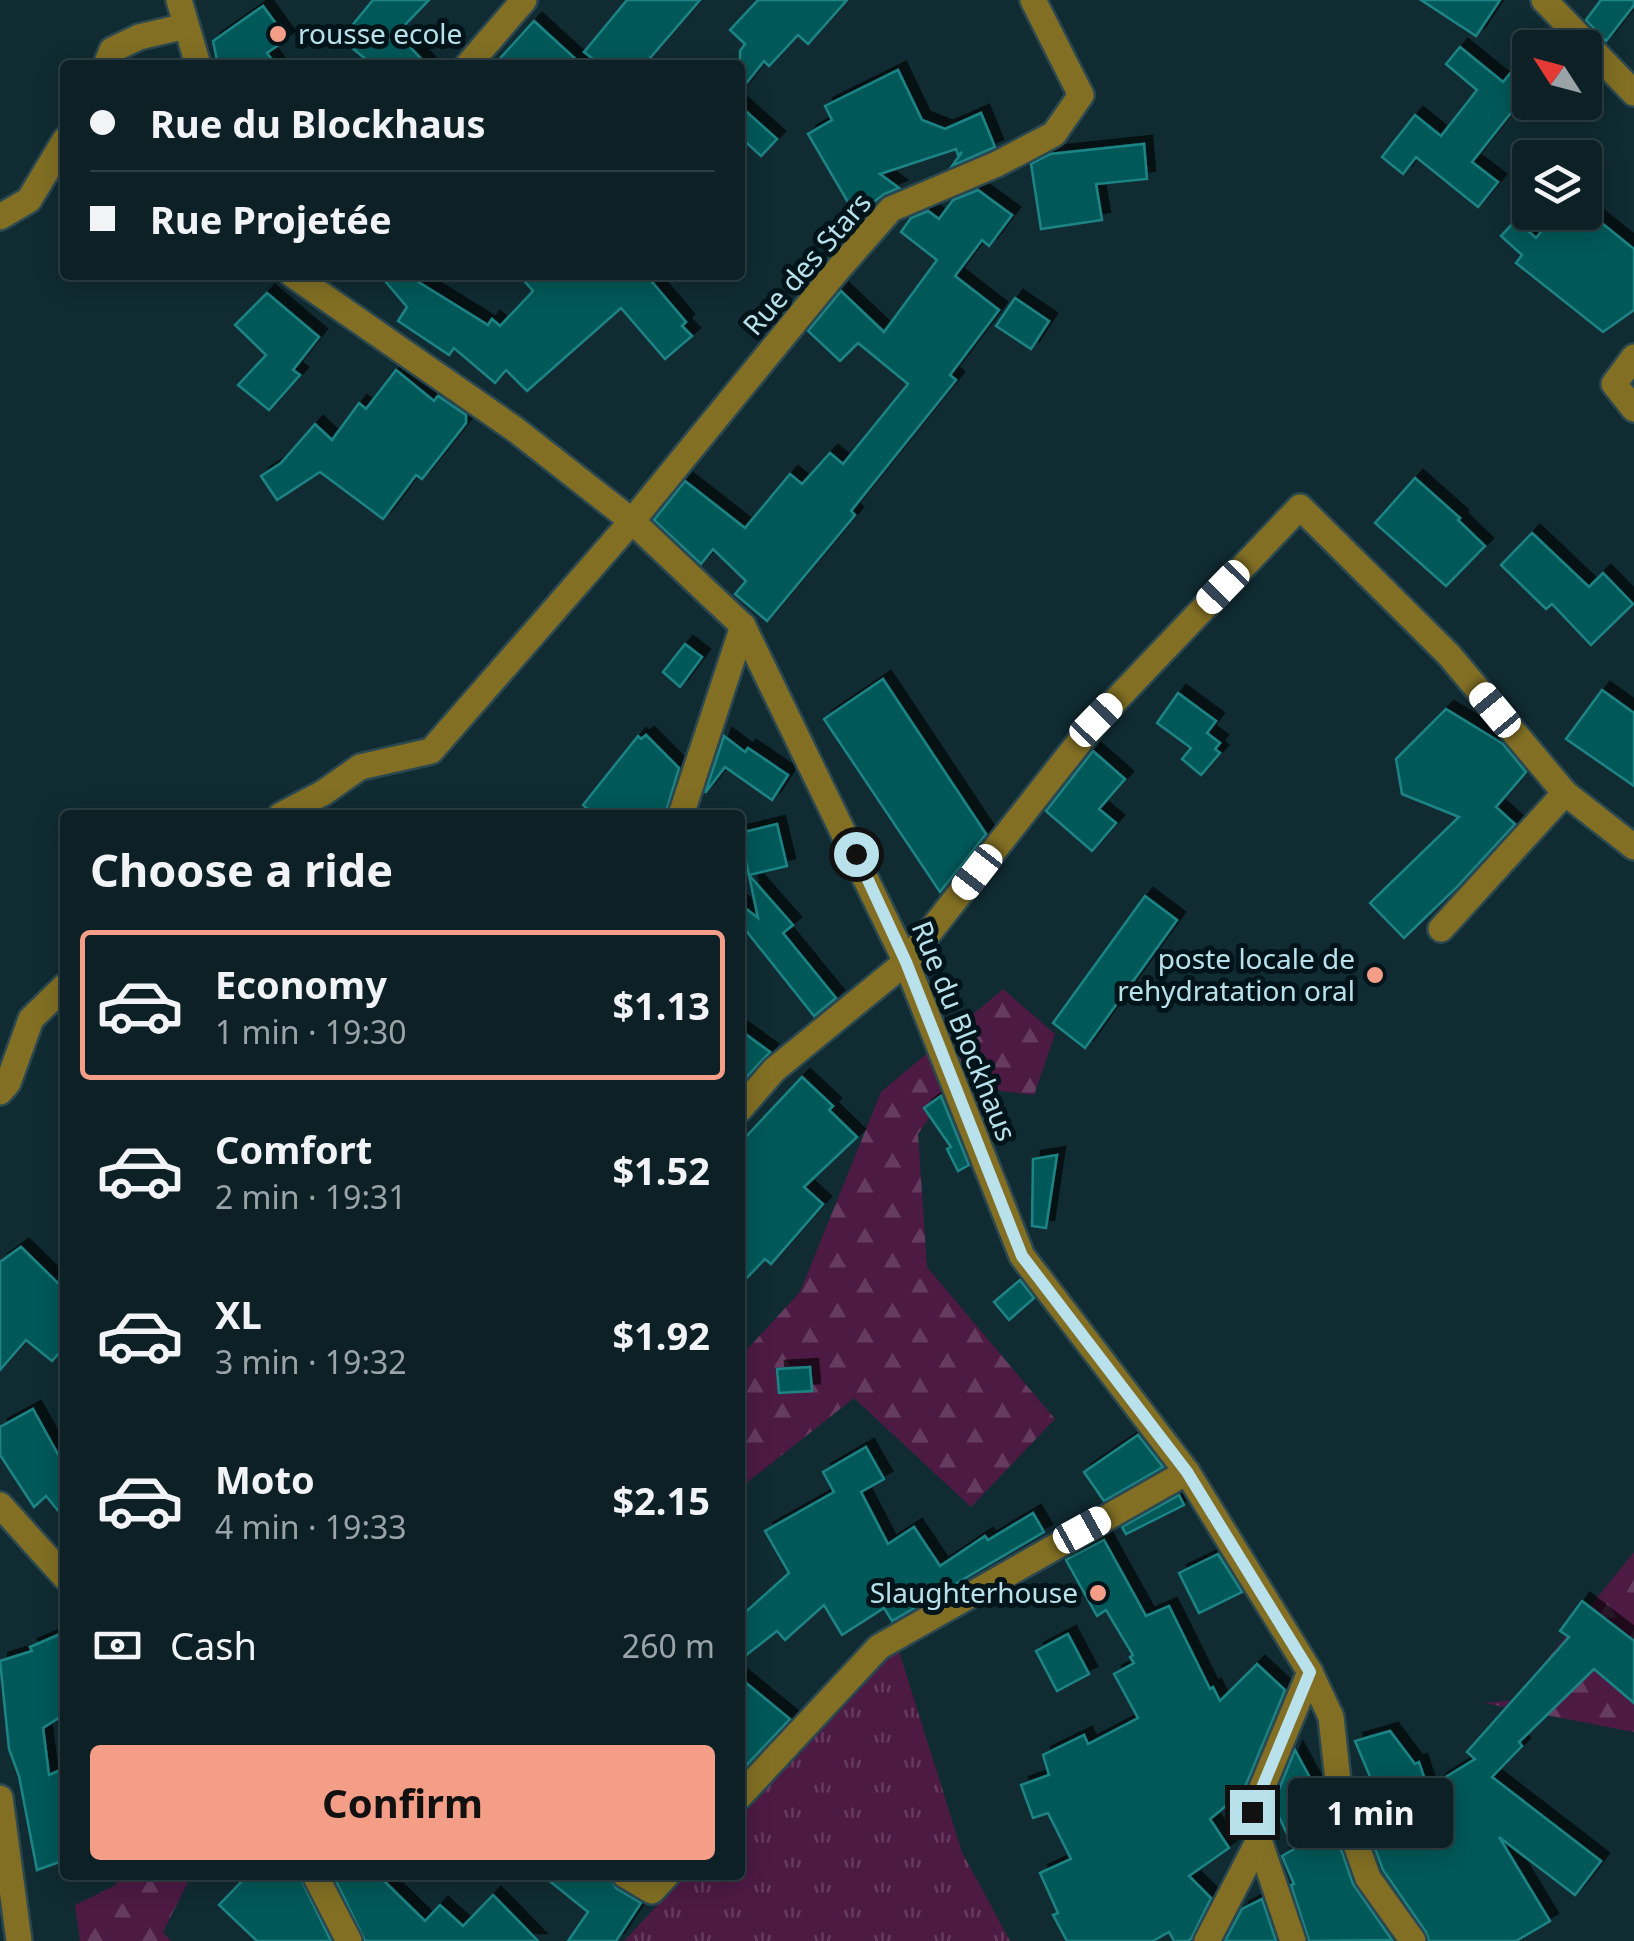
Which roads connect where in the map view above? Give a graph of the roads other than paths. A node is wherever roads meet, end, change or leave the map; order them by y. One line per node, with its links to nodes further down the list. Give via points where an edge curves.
1 (179, 0): 5 (street)
2 (524, 0): 8 (street)
3 (1033, 0): 15 (street, Rue des Stars, via 1082,95 1054,134 891,209)
4 (1544, 0): 9 (street)
5 (186, 26): 6 (street, via 138,37 112,50); 7 (street)
6 (108, 60)
7 (196, 60)
8 (472, 60)
9 (1634, 93)
10 (60, 148): 11 (street, via 29,200)
11 (0, 217)
12 (301, 280): 15 (street, Rue du Blockhaus, via 516,430)
13 (1634, 358): 14 (street, via 1614,384)
14 (1634, 409)
15 (632, 522): 16 (street, Rue du Blockhaus); 18 (street, via 432,751 360,767)
16 (743, 626): 19 (street); 22 (street, Rue du Blockhaus)
17 (1565, 793): 20 (street); 21 (street); 22 (street, via 1449,655 1300,508 1096,720)
18 (291, 810)
19 (683, 810)
20 (1634, 848)
21 (1442, 929)
22 (906, 962): 25 (street, via 774,1070); 26 (street, Rue du Blockhaus, via 1022,1256)
23 (60, 991): 24 (street, via 30,1019)
24 (0, 1092)
25 (745, 1103)
26 (1187, 1472): 29 (street, Rue du Blockhaus); 30 (street, via 879,1647)
27 (0, 1504): 28 (street)
28 (60, 1571)
29 (1310, 1672): 32 (street, via 1252,1812); 40 (street, Rue du Blockhaus, via 1331,1717 1340,1800 1368,1878)
30 (745, 1791)
31 (0, 1798): 36 (street)
32 (1259, 1840): 38 (street); 39 (street)
33 (318, 1880): 37 (street)
34 (634, 1880): 35 (street, via 652,1892)
35 (663, 1880)
36 (19, 1941)
37 (349, 1941)
38 (1207, 1941)
39 (1293, 1941)
40 (1412, 1941)

